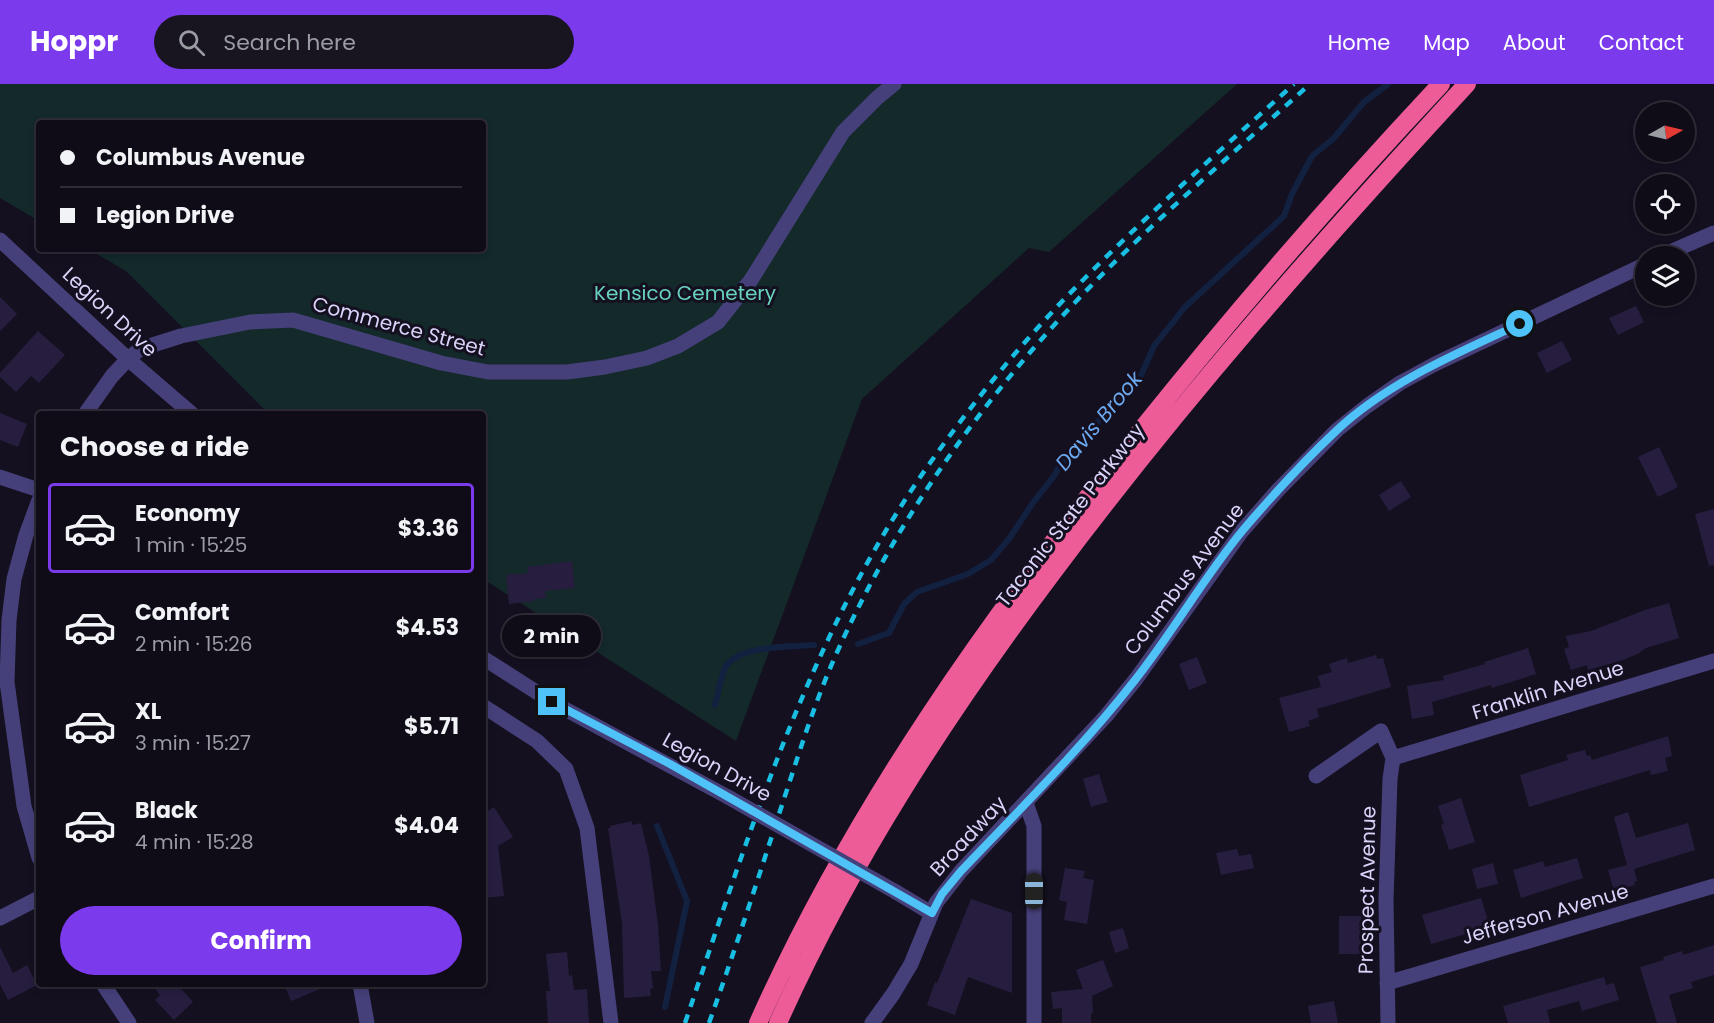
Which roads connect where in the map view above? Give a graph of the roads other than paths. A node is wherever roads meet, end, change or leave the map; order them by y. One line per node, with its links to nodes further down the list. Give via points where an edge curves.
1 (894, 84): 8 (street, Commerce Street, via 843,132 751,280 718,322 678,346 647,358 567,372 488,372 441,363 293,320 250,322 181,336 140,349)
2 (1441, 84): 32 (highway, Taconic State Parkway, via 1225,327 1012,596 915,737 860,826 810,915)
3 (1467, 84): 33 (highway, Taconic State Parkway, via 1262,312 1108,499 1027,607 892,808 825,926)
4 (1714, 233): 6 (street)
5 (0, 240): 8 (street, Legion Drive)
6 (1684, 246)
7 (1635, 269): 20 (street, Columbus Avenue, via 1400,383 1337,430 1242,531 1136,679)
8 (128, 359): 9 (street, Commerce Street); 10 (street, Legion Drive)
9 (87, 411)
10 (189, 411)
11 (0, 477): 12 (street)
12 (36, 489)
13 (36, 508): 16 (street, via 14,579)
14 (486, 660): 24 (street, Legion Drive, bridge, via 552,702)
15 (1714, 661): 18 (street, Franklin Avenue)
16 (4, 684): 21 (street, via 24,806)
17 (486, 708): 31 (street, via 537,741 566,769 587,828)
18 (1394, 758): 19 (street, via 1381,731); 26 (street, Prospect Avenue, via 1386,900)
19 (1316, 776)
20 (1026, 803): 24 (street, Broadway, via 951,882); 35 (street, via 1034,826)
21 (36, 848)
22 (1714, 886): 26 (street, Jefferson Avenue)
23 (36, 900): 25 (street)
24 (932, 913): 34 (street, Broadway, via 903,979)
25 (0, 918)
26 (1387, 983): 36 (street, Prospect Avenue)
27 (105, 987): 29 (street)
28 (361, 987): 30 (street)
29 (129, 1023)
30 (367, 1023)
31 (611, 1023)
32 (758, 1023)
33 (778, 1023)
34 (872, 1023)
35 (1034, 1023)
36 (1388, 1023)

